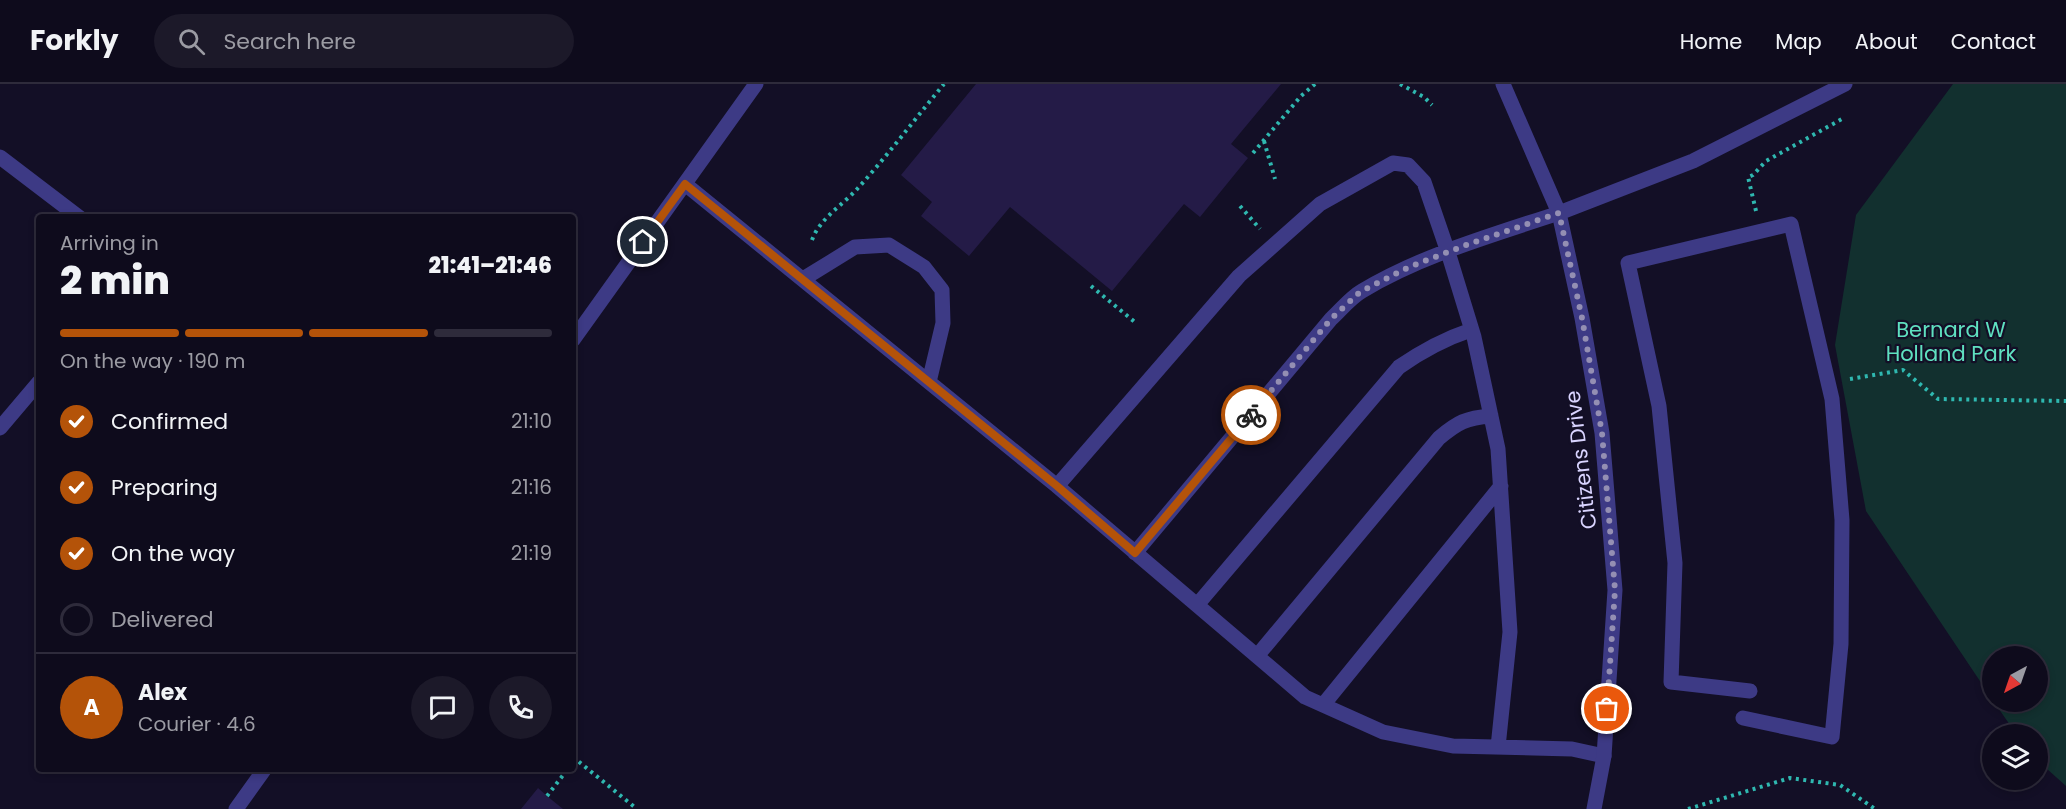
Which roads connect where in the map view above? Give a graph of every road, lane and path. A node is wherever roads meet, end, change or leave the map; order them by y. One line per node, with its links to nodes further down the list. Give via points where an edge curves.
1 (756, 84): 13 (street)
2 (944, 84): 18 (path, via 860,186 824,221)
3 (1315, 84): 9 (path, via 1300,96)
4 (1400, 84): 7 (path)
5 (1503, 84): 15 (street, Citizens Drive)
6 (1845, 84): 15 (street, via 1693,161)
7 (1432, 105)
8 (1842, 119): 17 (path, via 1766,161 1748,177)
9 (1264, 141): 10 (path); 12 (path)
10 (1253, 153)
11 (0, 157): 16 (street)
12 (1275, 179)
13 (685, 184): 21 (street); 25 (street)
14 (1240, 206): 19 (path)
15 (1559, 213): 20 (street); 41 (street, Citizens Drive, via 1602,433 1615,590)
16 (75, 214)
17 (1762, 231): 27 (street, via 1791,224); 37 (street, via 1628,263 1659,406 1675,562 1671,682)
18 (812, 240)
19 (1273, 246): 20 (street, via 1320,204 1393,163 1408,165 1424,182); 32 (street, via 1239,276)
20 (1448, 252): 24 (street); 34 (street, via 1360,292 1331,319)
21 (802, 279): 26 (street); 26 (street, via 855,248 889,245 924,267 942,290 943,322)
22 (1091, 286): 23 (path)
23 (1136, 323)
24 (1472, 330): 30 (street); 35 (street, via 1426,348 1399,367)
25 (576, 336)
26 (929, 382): 32 (street)
27 (1829, 383): 29 (path, via 1903,370 1938,399); 39 (street, via 1842,520 1841,644 1832,737)
28 (36, 386): 31 (street)
29 (2066, 401)
30 (1491, 416): 33 (street); 36 (street, via 1472,417 1439,438)
31 (0, 428)
32 (1057, 486): 34 (street)
33 (1501, 486): 38 (street); 40 (street, via 1510,632)
34 (1135, 553): 35 (street)
35 (1197, 605): 36 (street)
36 (1257, 656): 38 (street, via 1305,698)
37 (1750, 691)
38 (1323, 705): 40 (street, via 1383,732 1453,746)
39 (1743, 718)
40 (1498, 747): 41 (street, via 1572,749)
41 (1604, 756): 48 (street, Citizens Drive)
42 (576, 761): 47 (path)
43 (263, 772): 46 (street)
44 (565, 772): 45 (path)
45 (547, 796)
46 (236, 809)
47 (636, 809)
48 (1594, 809)
49 (1688, 809): 50 (path, via 1790,777 1840,785)
50 (1875, 809)

